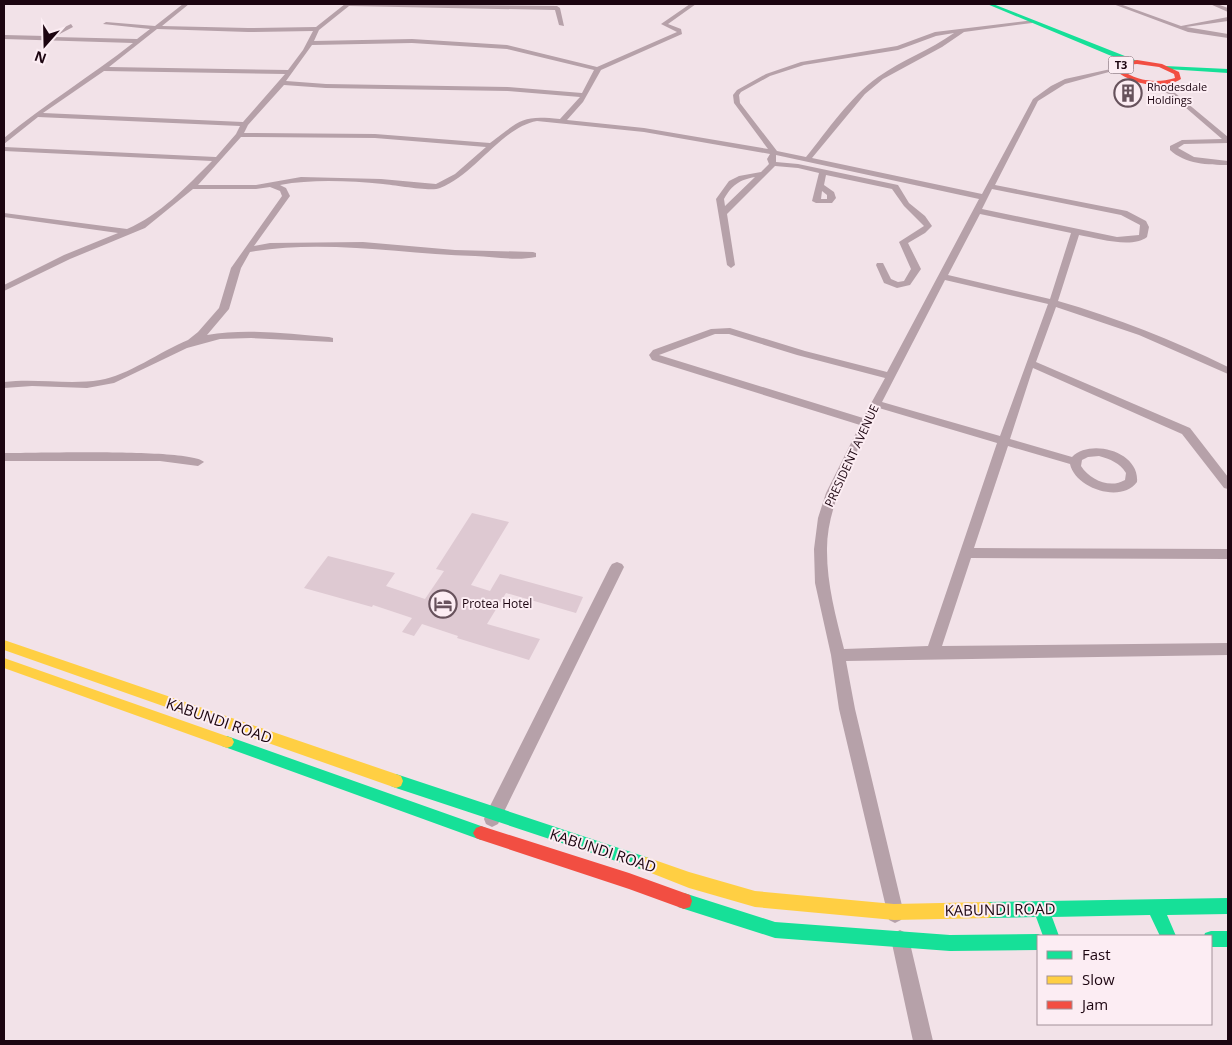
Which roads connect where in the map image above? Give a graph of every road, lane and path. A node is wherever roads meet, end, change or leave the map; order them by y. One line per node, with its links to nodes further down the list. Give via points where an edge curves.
1 (186, 4): 15 (street)
2 (348, 4): 8 (street); 17 (street)
3 (560, 4): 8 (street)
4 (693, 4): 29 (street, via 664,24 680,33)
5 (989, 4): 11 (main road, T3)
6 (1116, 4): 16 (street)
7 (1214, 4): 9 (street)
8 (550, 8): 13 (street, via 559,9)
9 (1228, 10)
10 (1228, 20): 16 (street)
11 (1032, 21): 18 (street); 24 (main road, T3)
12 (106, 24): 15 (street)
13 (562, 25)
14 (71, 26): 21 (street)
15 (157, 27): 17 (street); 22 (street)
16 (1180, 27): 19 (street)
17 (317, 29): 23 (street)
18 (962, 30): 46 (street, via 935,34 898,48 803,63 768,75 739,90 736,95 741,110); 48 (street, via 871,85)
19 (1228, 36)
20 (4, 37): 21 (street)
21 (48, 38): 22 (street)
22 (139, 41): 28 (street)
23 (311, 43): 29 (street, via 412,41 507,47); 30 (street)
24 (1111, 54): 25 (main road, T3); 26 (main road, T3, via 1119,61)
25 (1137, 62): 26 (main road, T3); 27 (main road, T3)
26 (1119, 67): 32 (street, PRESIDENT AVENUE); 34 (main road, T3, via 1121,74)
27 (1167, 68): 31 (main road, T3); 33 (main road, via 1177,73)
28 (103, 69): 30 (street); 38 (street)
29 (598, 69): 37 (street)
30 (290, 72): 35 (street)
31 (1228, 72): 33 (main road, T3, via 1186,74)
32 (1098, 74): 34 (street, PRESIDENT AVENUE); 55 (street, PRESIDENT AVENUE, via 1050,88 1035,100)
33 (1177, 79): 34 (main road, T3, via 1163,83); 36 (street, via 1173,84)
34 (1140, 80): 36 (street, PRESIDENT AVENUE)
35 (282, 83): 37 (street, via 508,89); 40 (street)
36 (1173, 94): 42 (street, PRESIDENT AVENUE)
37 (584, 95): 39 (street)
38 (36, 115): 40 (street); 43 (street)
39 (562, 122): 44 (street, via 528,119); 46 (street, via 682,136)
40 (245, 124): 41 (street)
41 (239, 135): 44 (street, via 422,138); 47 (street)
42 (1228, 140): 49 (street, via 1182,142 1173,148 1185,157)
43 (4, 142)
44 (492, 145): 53 (street, via 458,176 437,187 301,178)
45 (4, 150): 47 (street)
46 (774, 152): 48 (street); 50 (street)
47 (218, 159): 56 (street)
48 (808, 159): 57 (street)
49 (1228, 163)
50 (773, 164): 51 (street); 52 (street)
51 (823, 172): 54 (street); 66 (street, via 894,187 905,203 922,216 928,226 903,242 916,269 907,284 887,281)
52 (762, 174): 59 (street); 59 (street, via 740,176 732,181 720,199)
53 (272, 184): 56 (street, via 237,188); 63 (street, via 283,190 286,196)
54 (820, 186)
55 (990, 186): 57 (street, PRESIDENT AVENUE); 61 (street, via 1117,211 1145,226 1143,237 1128,240)
56 (190, 187): 62 (street, via 158,215)
57 (983, 197): 58 (street, PRESIDENT AVENUE)
58 (978, 211): 61 (street); 67 (street, PRESIDENT AVENUE)
59 (722, 214): 65 (street)
60 (4, 215): 62 (street)
61 (1076, 231): 69 (street)
62 (128, 232): 68 (street)
63 (247, 250): 64 (street, via 270,246 364,246); 71 (street, via 236,268 224,309)
64 (533, 255)
65 (731, 265)
66 (880, 265)
67 (942, 277): 69 (street); 74 (street, PRESIDENT AVENUE)
68 (4, 288)
69 (1053, 303): 72 (street); 73 (street, via 1179,347)
70 (329, 340): 71 (street, via 223,336)
71 (189, 344): 75 (street, via 101,384 37,382)
72 (1030, 363): 78 (street); 82 (street, via 1186,431)
73 (1228, 371)
74 (891, 376): 76 (street, PRESIDENT AVENUE); 77 (street, via 730,331 714,330 701,334 654,355 689,370 748,385)
75 (4, 385)
76 (876, 404): 77 (street, PRESIDENT AVENUE); 78 (street)
77 (866, 423): 89 (street, PRESIDENT AVENUE, via 832,493 824,518 820,549 822,583)
78 (1004, 441): 81 (street); 83 (street)
79 (4, 457): 80 (street, via 160,457)
80 (198, 462)
81 (1075, 462)
82 (1228, 485)
83 (966, 553): 84 (street); 88 (street)
84 (1228, 554)
85 (617, 567): 91 (street)
86 (4, 645): 91 (main road, KABUNDI ROAD)
87 (1228, 649): 88 (street)
88 (933, 652): 89 (street)
89 (838, 655): 96 (street, PRESIDENT AVENUE, via 847,709)
90 (4, 663): 92 (main road, KABUNDI ROAD)
91 (493, 815): 92 (street); 96 (main road, KABUNDI ROAD, via 755,899)
92 (484, 834): 101 (main road, KABUNDI ROAD, via 775,930)
93 (1228, 906): 94 (main road, KABUNDI ROAD)
94 (1155, 908): 95 (main road, KABUNDI ROAD); 98 (main road)
95 (1042, 910): 96 (main road, KABUNDI ROAD); 97 (main road)
96 (894, 912): 101 (street, PRESIDENT AVENUE)
97 (1051, 935)
98 (1168, 935)
99 (1212, 939): 100 (main road)
100 (1228, 939)
101 (900, 940): 102 (main road, KABUNDI ROAD); 103 (street, PRESIDENT AVENUE)
102 (1037, 942)
103 (923, 1041)

